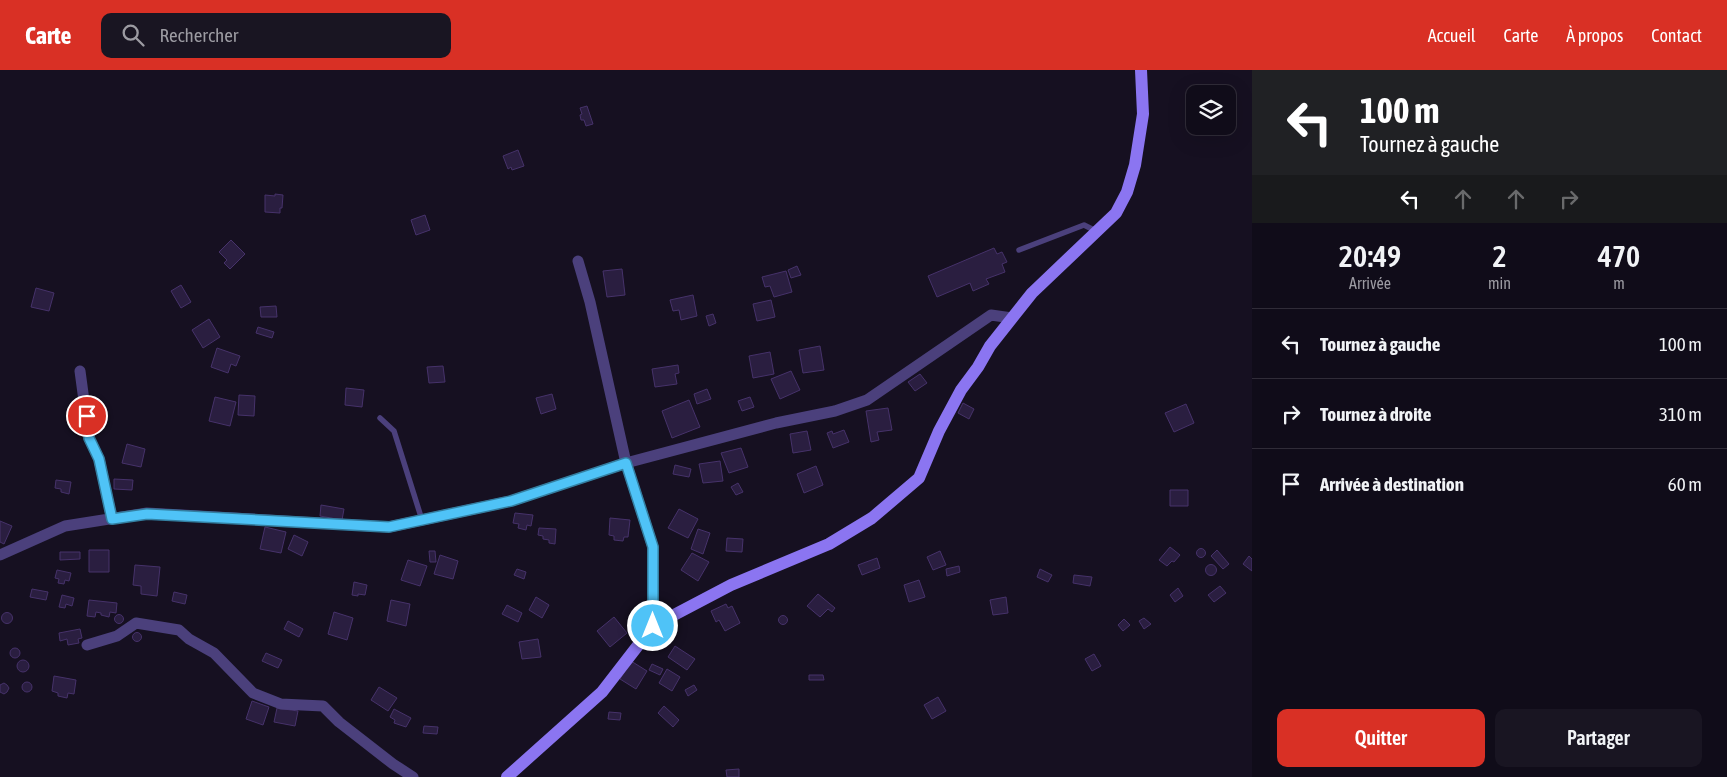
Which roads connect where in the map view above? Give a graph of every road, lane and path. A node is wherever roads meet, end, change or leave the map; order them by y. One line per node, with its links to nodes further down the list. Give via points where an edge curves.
1 (1141, 70): 2 (street, via 1143,114 1135,165 1116,213)
2 (1096, 231): 3 (lane, via 1084,225); 5 (street, via 1032,293)
3 (1019, 250)
4 (578, 261): 8 (street)
5 (1012, 318): 8 (street, via 991,315 867,400 835,411 776,423); 12 (street, via 961,390 919,478 872,518 829,544 731,585)
6 (80, 371): 9 (street, via 89,438 99,459)
7 (380, 418): 10 (lane, via 394,431)
8 (626, 463): 10 (street, via 511,501); 12 (street, via 653,547)
9 (112, 519): 10 (street, via 147,514 389,527); 11 (street, via 65,526)
10 (422, 520)
11 (0, 555)
12 (653, 626): 15 (street, via 602,692)
13 (87, 645): 14 (street, via 117,636 136,623 178,630 214,653 253,693 281,704 322,706)
14 (413, 777)
15 (507, 777)

